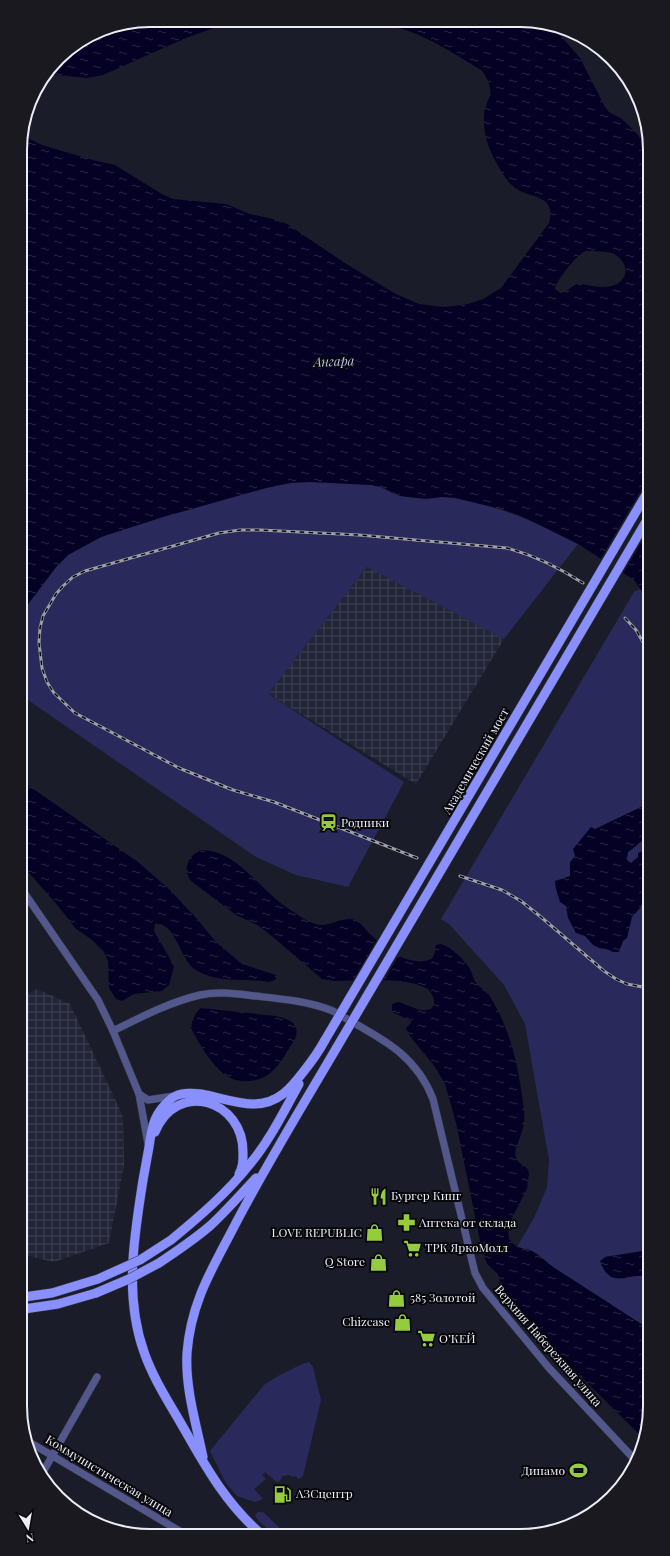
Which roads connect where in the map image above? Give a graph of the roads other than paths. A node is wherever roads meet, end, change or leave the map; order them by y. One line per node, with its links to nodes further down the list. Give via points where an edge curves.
1 (643, 500): 5 (main road, Академический мост, bridge)
2 (643, 527): 9 (main road, Академический мост, bridge)
3 (27, 897): 4 (street, via 98,1000)
4 (113, 1031): 6 (street); 16 (street, Верхняя Набережная улица, via 187,998 215,993 233,994 304,1002 333,1011 405,1056 422,1077 433,1099 476,1273 483,1288 549,1368)
5 (310, 1063): 7 (main road, via 290,1089 266,1102 250,1104 195,1093); 10 (main road, via 282,1116 251,1163)
6 (138, 1094): 7 (street, via 148,1100); 8 (street)
7 (174, 1096): 8 (main road, via 155,1117 150,1132)
8 (149, 1148): 10 (main road, via 159,1124 174,1108 195,1100 212,1104 227,1114 236,1125 243,1143 242,1168); 17 (main road, via 133,1253 136,1322 149,1365)
9 (265, 1168): 12 (main road, bridge, via 210,1226 159,1263 96,1292 58,1304); 17 (main road, via 208,1273 190,1328 188,1385)
10 (236, 1179): 11 (main road, bridge, via 211,1206 171,1240 140,1260 98,1279 59,1291)
11 (27, 1296)
12 (27, 1309)
13 (96, 1377): 15 (street)
14 (33, 1444): 15 (street, Коммунистическая улица)
15 (53, 1455): 18 (street); 19 (street, Коммунистическая улица)
16 (632, 1457)
17 (205, 1467): 20 (main road, via 239,1513)
18 (45, 1469)
19 (175, 1529)
20 (256, 1529)

